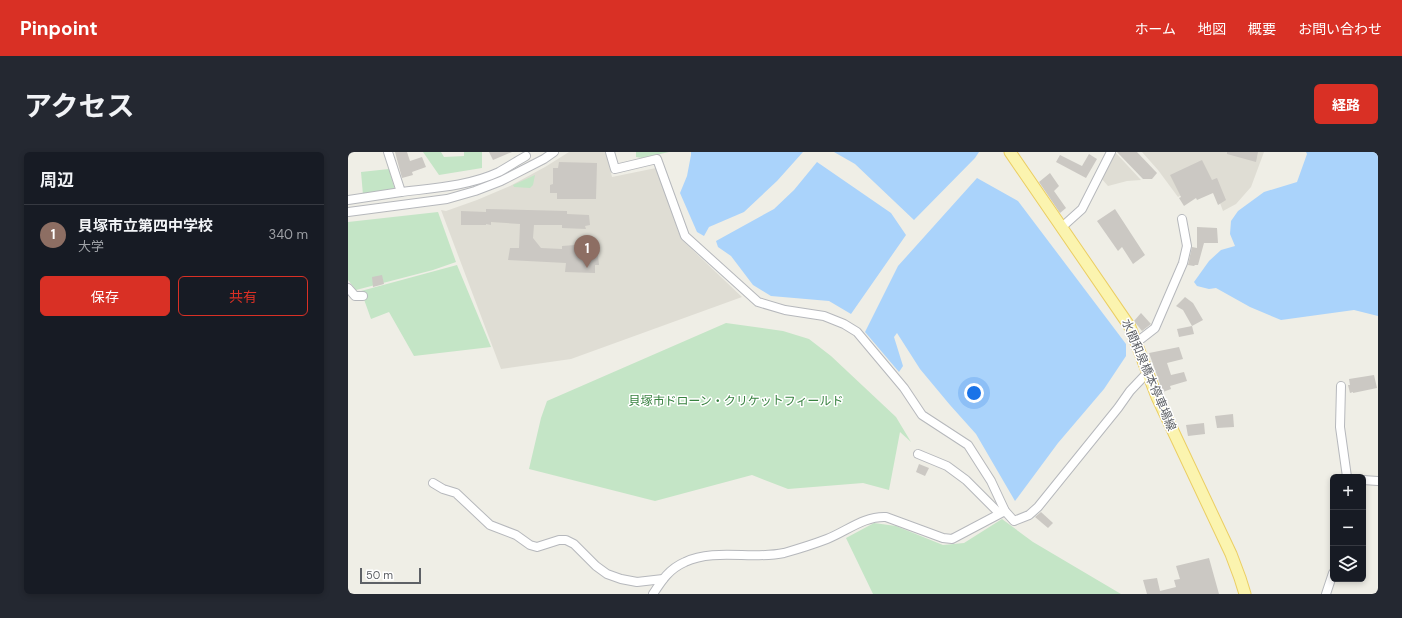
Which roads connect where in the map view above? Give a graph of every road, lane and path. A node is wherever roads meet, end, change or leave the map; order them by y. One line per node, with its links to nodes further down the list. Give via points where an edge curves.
1 (388, 152): 9 (street)
2 (554, 152): 8 (street)
3 (610, 152): 24 (street, via 615,170 656,159 685,236 758,302 785,310 824,316 857,332 904,388 922,415 968,445 991,481)
4 (1010, 152): 13 (main road, 水間和泉橋本停車場線)
5 (1111, 152): 13 (street, via 1082,209)
6 (526, 156): 7 (street)
7 (496, 173): 8 (street); 9 (street, via 442,187)
8 (499, 182): 11 (street, via 447,199)
9 (401, 192): 10 (street)
10 (348, 200)
11 (348, 212)
12 (1182, 219): 16 (street, via 1186,246 1183,263 1155,328)
13 (1062, 227): 16 (main road, 水間和泉橋本停車場線, via 1124,316)
14 (348, 288): 15 (street, via 355,296)
15 (363, 296)
16 (1137, 342): 17 (main road, 水間和泉橋本停車場線)
17 (1148, 372): 24 (street, via 1038,507 1029,515 1014,521); 28 (main road, 水間和泉橋本停車場線, via 1231,554)
18 (1341, 386): 20 (street, via 1340,427)
19 (918, 454): 24 (street, via 947,466)
20 (1347, 474)
21 (1366, 480): 22 (street)
22 (1378, 482)
23 (433, 483): 25 (street, via 456,493 490,525 516,535 530,545 566,540 574,544 607,574 637,582)
24 (1001, 511): 25 (street, via 952,539 877,516 828,538 785,552 770,555 700,557 674,568)
25 (663, 579): 27 (street)
26 (1330, 582): 29 (street)
27 (653, 594)
28 (1245, 594)
29 (1326, 594)

